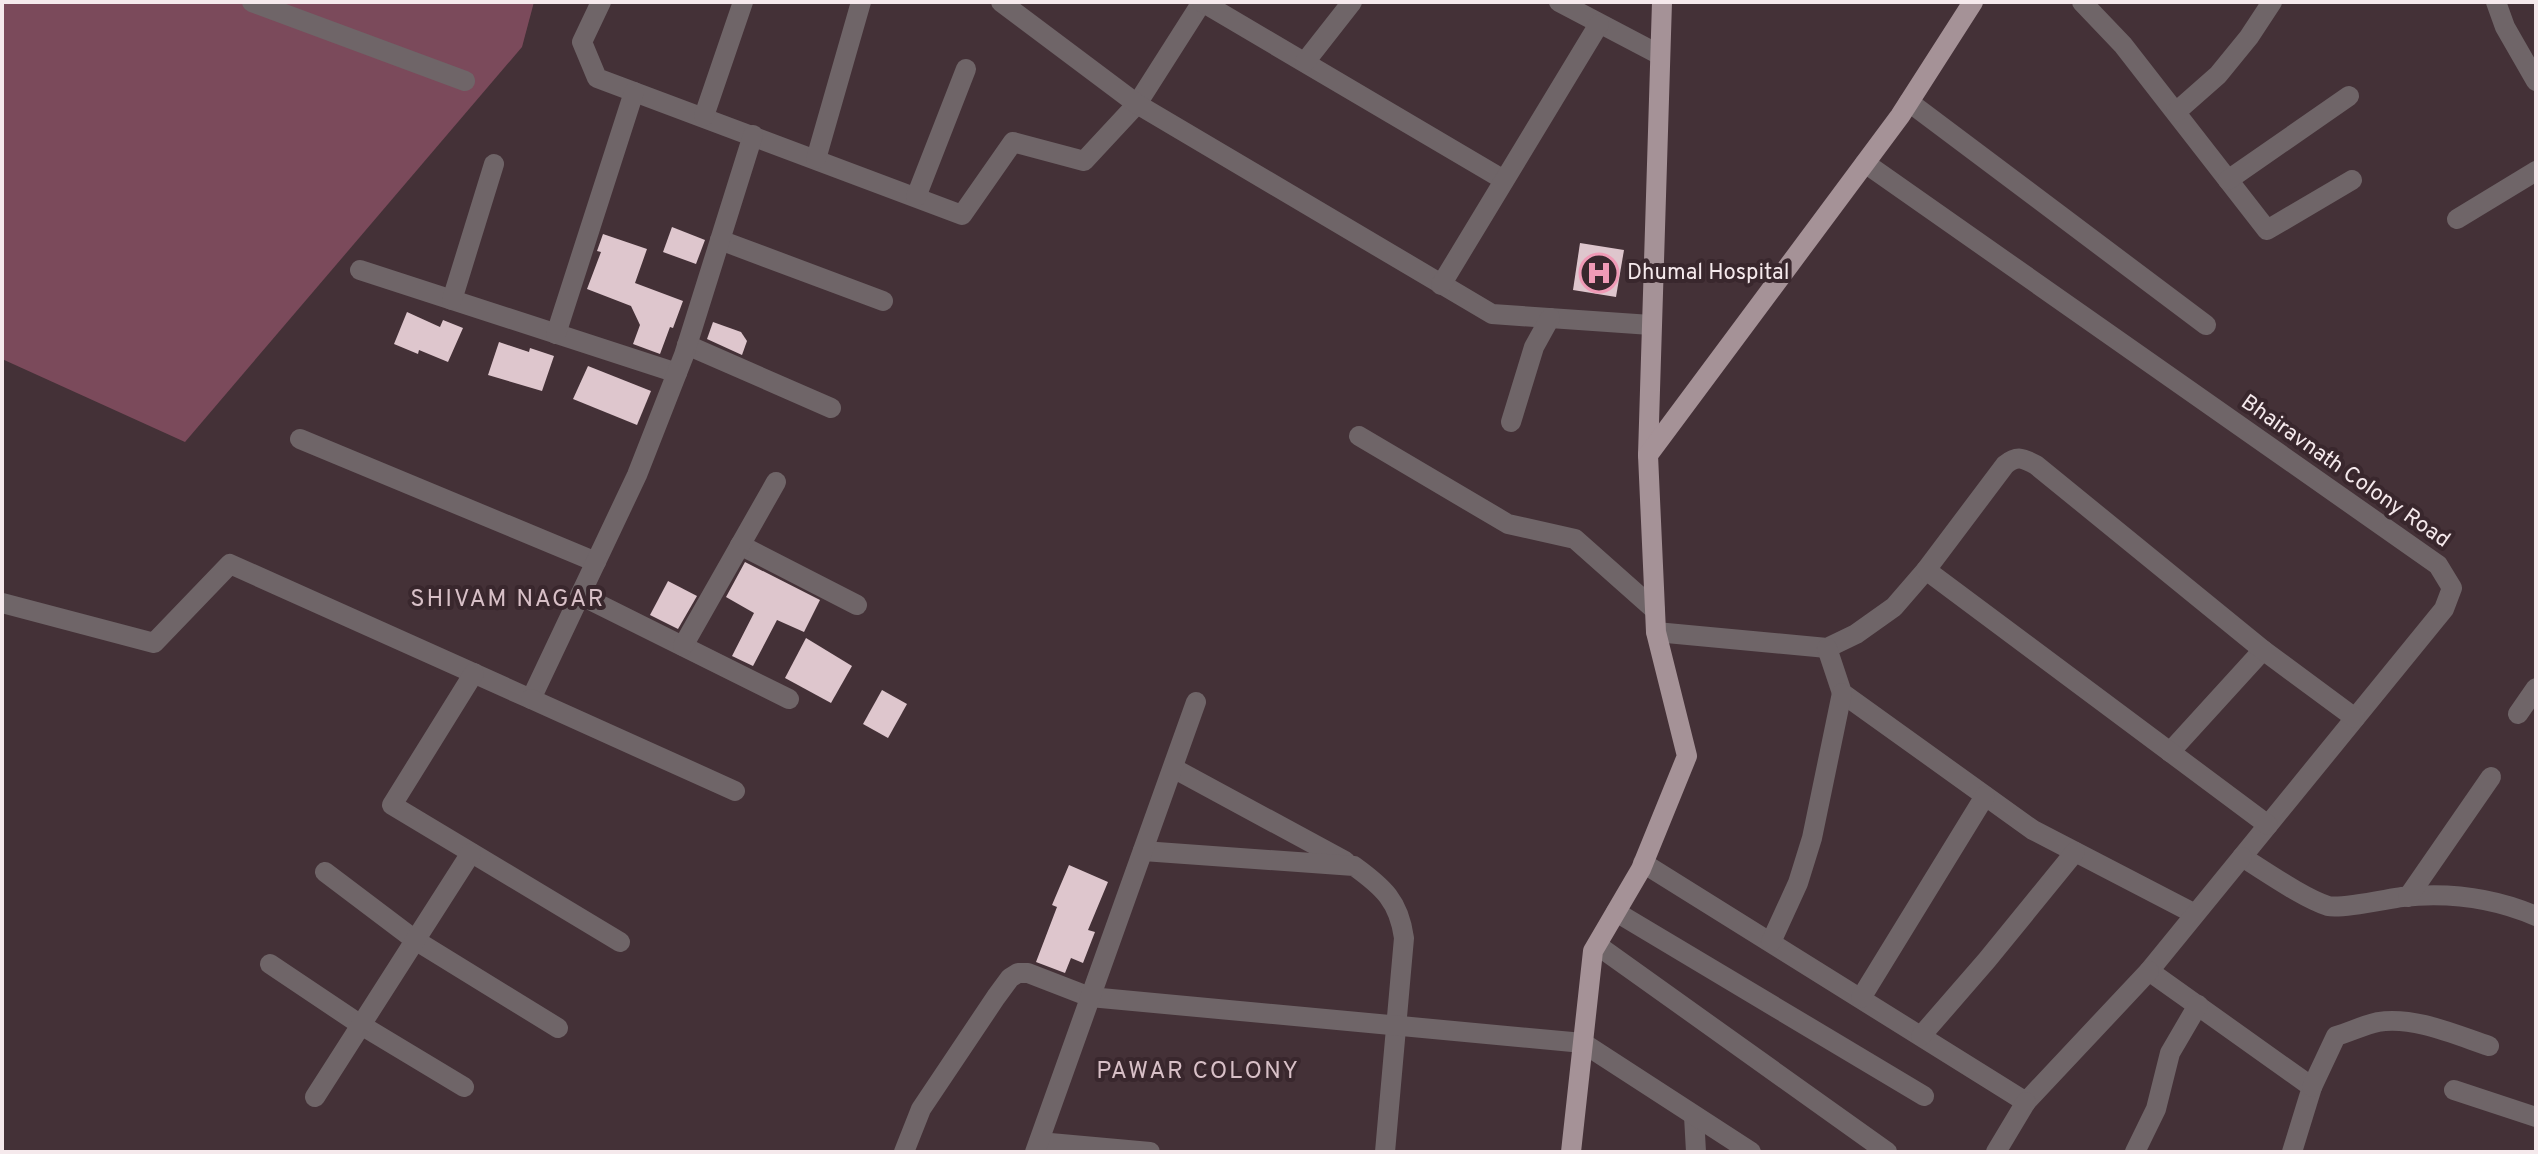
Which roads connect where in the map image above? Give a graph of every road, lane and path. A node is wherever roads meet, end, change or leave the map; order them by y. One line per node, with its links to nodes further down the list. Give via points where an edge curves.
1 (252, 2): 18 (street)
2 (601, 2): 20 (street, via 582,42 597,78)
3 (743, 2): 25 (street)
4 (861, 2): 27 (street)
5 (1001, 2): 23 (street)
6 (1202, 2): 16 (street); 23 (street)
7 (1352, 2): 16 (street)
8 (1559, 2): 14 (street)
9 (1662, 2): 15 (main road)
10 (1973, 2): 22 (main road)
11 (2082, 2): 24 (street)
12 (2272, 2): 24 (street, via 2218,75)
13 (2496, 2): 19 (street)
14 (1599, 24): 15 (street); 31 (street)
15 (1660, 55): 42 (main road)
16 (1305, 62): 31 (street)
17 (966, 69): 34 (street)
18 (465, 81)
19 (2536, 81)
20 (634, 92): 25 (street); 44 (street)
21 (2349, 96): 32 (street)
22 (1909, 102): 28 (main road); 43 (street)
23 (1137, 104): 34 (street, via 1084,161 1013,142 962,215); 38 (street)
24 (2176, 112): 32 (street)
25 (704, 116): 26 (street)
26 (753, 135): 27 (street); 36 (street)
27 (816, 159): 34 (street)
28 (1865, 163): 51 (main road); 71 (street, Bhairavnath Colony Road, via 2438,565 2452,588 2444,609)
29 (494, 164): 39 (street)
30 (2536, 171): 35 (street)
31 (1504, 180): 38 (street)
32 (2228, 180): 33 (street, via 2267,230)
33 (2352, 180)
34 (916, 197)
35 (2457, 219)
36 (720, 240): 40 (street); 45 (street)
37 (360, 270): 39 (street)
38 (1441, 285): 41 (street, via 1492,314)
39 (452, 300): 44 (street)
40 (883, 301)
41 (1550, 318): 42 (street); 48 (street, via 1534,347)
42 (1651, 325): 51 (main road)
43 (2206, 325)
44 (556, 334): 46 (street)
45 (687, 345): 46 (street); 47 (street)
46 (677, 373): 54 (street)
47 (831, 408)
48 (1511, 422)
49 (1359, 436): 59 (street, via 1508,524 1575,539)
50 (300, 439): 54 (street)
51 (1648, 455): 59 (main road)
52 (776, 482): 53 (street)
53 (740, 545): 58 (street); 61 (street)
54 (596, 562): 56 (street)
55 (1926, 570): 62 (street, via 1894,607); 63 (street, via 2005,465 2024,458); 72 (street)
56 (580, 595): 61 (street); 67 (street)
57 (2, 603): 64 (street, via 154,643 230,564)
58 (857, 605)
59 (1655, 610): 60 (main road)
60 (1656, 632): 62 (street); 82 (main road, via 1687,756)
61 (683, 646): 68 (street)
62 (1827, 648): 66 (street)
63 (2263, 650): 71 (street); 72 (street)
64 (474, 673): 67 (street); 80 (street, via 392,805)
65 (2536, 688): 70 (street)
66 (1842, 693): 76 (street); 91 (street, via 1812,838)
67 (531, 699): 75 (street)
68 (789, 699)
69 (1196, 702): 73 (street)
70 (2518, 714)
71 (2355, 718): 77 (street, Bhairavnath Colony Road)
72 (2170, 752): 77 (street)
73 (1173, 768): 78 (street); 83 (street)
74 (2491, 777): 85 (street)
75 (735, 791)
76 (1985, 796): 79 (street); 96 (street)
77 (2268, 825): 81 (street, Bhairavnath Colony Road)
78 (1143, 851): 83 (street); 95 (street)
79 (2075, 852): 87 (street); 101 (street)
80 (471, 853): 89 (street); 90 (street)
81 (2242, 857): 85 (street, via 2330,907); 87 (street, Bhairavnath Colony Road)
82 (1643, 863): 86 (main road); 91 (street)
83 (1354, 866): 99 (street, via 1394,902 1401,919 1404,938)
84 (325, 872): 89 (street)
85 (2408, 897): 88 (street, via 2457,895)
86 (1616, 912): 92 (main road); 107 (street)
87 (2195, 914): 94 (street, Bhairavnath Colony Road)
88 (2536, 916)
89 (415, 940): 98 (street); 100 (street)
90 (620, 942)
91 (1771, 942): 96 (street)
92 (1597, 945): 102 (main road); 119 (street)
93 (270, 964): 98 (street)
94 (2149, 971): 97 (street); 109 (street, Bhairavnath Colony Road)
95 (1090, 997): 99 (street); 112 (street); 113 (street, via 1028,973 1010,978 921,1109)
96 (1861, 998): 101 (street)
97 (2198, 1005): 105 (street); 121 (street, via 2170,1053 2156,1109)
98 (361, 1025): 104 (street); 108 (street)
99 (1395, 1026): 102 (street); 115 (street)
100 (558, 1028)
101 (1921, 1036): 109 (street)
102 (1583, 1043): 110 (street); 116 (main road)
103 (2489, 1046): 105 (street, via 2405,1022 2379,1022 2336,1036)
104 (464, 1087)
105 (2312, 1087): 122 (street)
106 (2454, 1090): 111 (street)
107 (1924, 1096)
108 (315, 1097)
109 (2026, 1102): 120 (street, Bhairavnath Colony Road)
110 (1694, 1116): 117 (street); 118 (street)
111 (2536, 1117)
112 (1037, 1147): 114 (street)
113 (904, 1152)
114 (1150, 1152)
115 (1385, 1152)
116 (1571, 1152)
117 (1696, 1152)
118 (1751, 1152)
119 (1887, 1152)
120 (1996, 1152)
121 (2135, 1152)
122 (2292, 1152)

